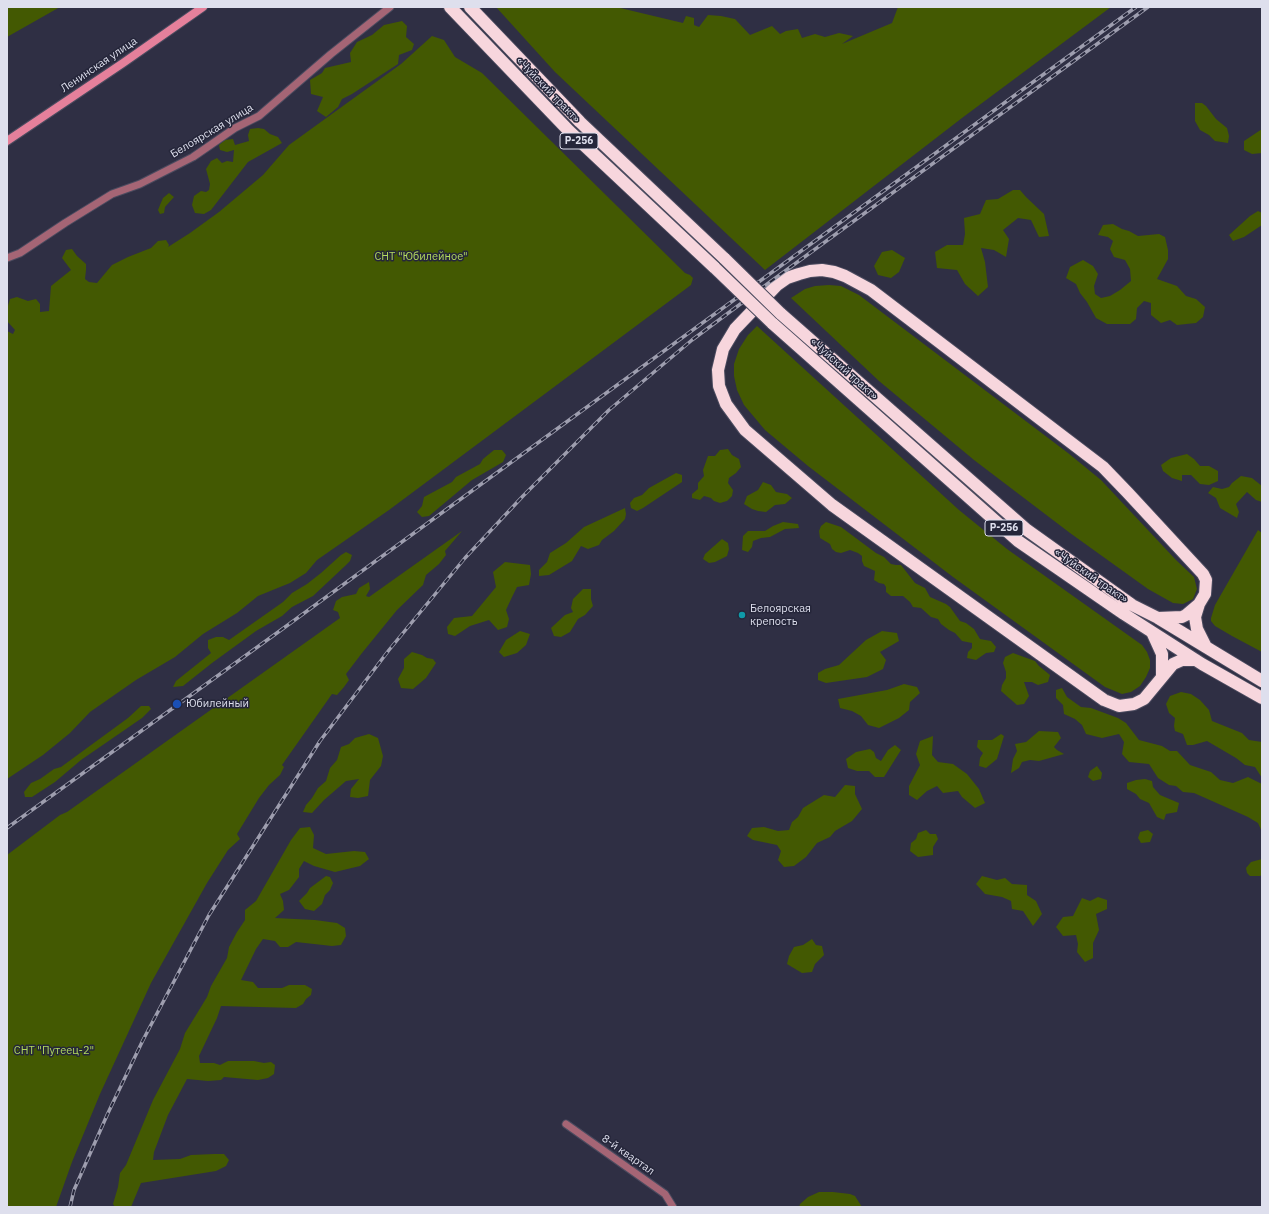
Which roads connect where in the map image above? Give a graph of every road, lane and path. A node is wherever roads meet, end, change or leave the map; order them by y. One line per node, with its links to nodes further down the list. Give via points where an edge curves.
1 (203, 7): 5 (street, Ленинская улица)
2 (390, 7): 6 (street, Белоярская улица, via 259,116 235,128 193,157 140,184 112,194 20,253)
3 (450, 7): 9 (highway, «Чуйский тракт» / Р-256, bridge, via 569,131 772,323 1018,541)
4 (470, 7): 8 (highway, «Чуйский тракт» / Р-256, bridge, via 580,122 780,313 1028,530 1132,605)
5 (7, 141)
6 (7, 258)
7 (1199, 604): 8 (highway, via 1182,617); 10 (highway, via 1195,622); 12 (highway, via 1206,587 1203,574 1103,467 871,290 845,276 822,270 787,278 777,285 735,329 727,341 721,357 718,378 726,404 745,430 832,506 1104,700 1119,706 1134,704 1144,699)
8 (1158, 618): 10 (highway, «Чуйский тракт» / Р-256)
9 (1152, 632): 11 (highway, «Чуйский тракт» / Р-256); 12 (highway, via 1162,654)
10 (1206, 647): 13 (highway, «Чуйский тракт» / Р-256)
11 (1196, 660): 12 (highway, via 1176,662); 14 (highway, «Чуйский тракт» / Р-256)
12 (1162, 677)
13 (1262, 681)
14 (1262, 698)
15 (566, 1124): 16 (street, 8-й квартал, via 665,1194)
16 (673, 1207)

